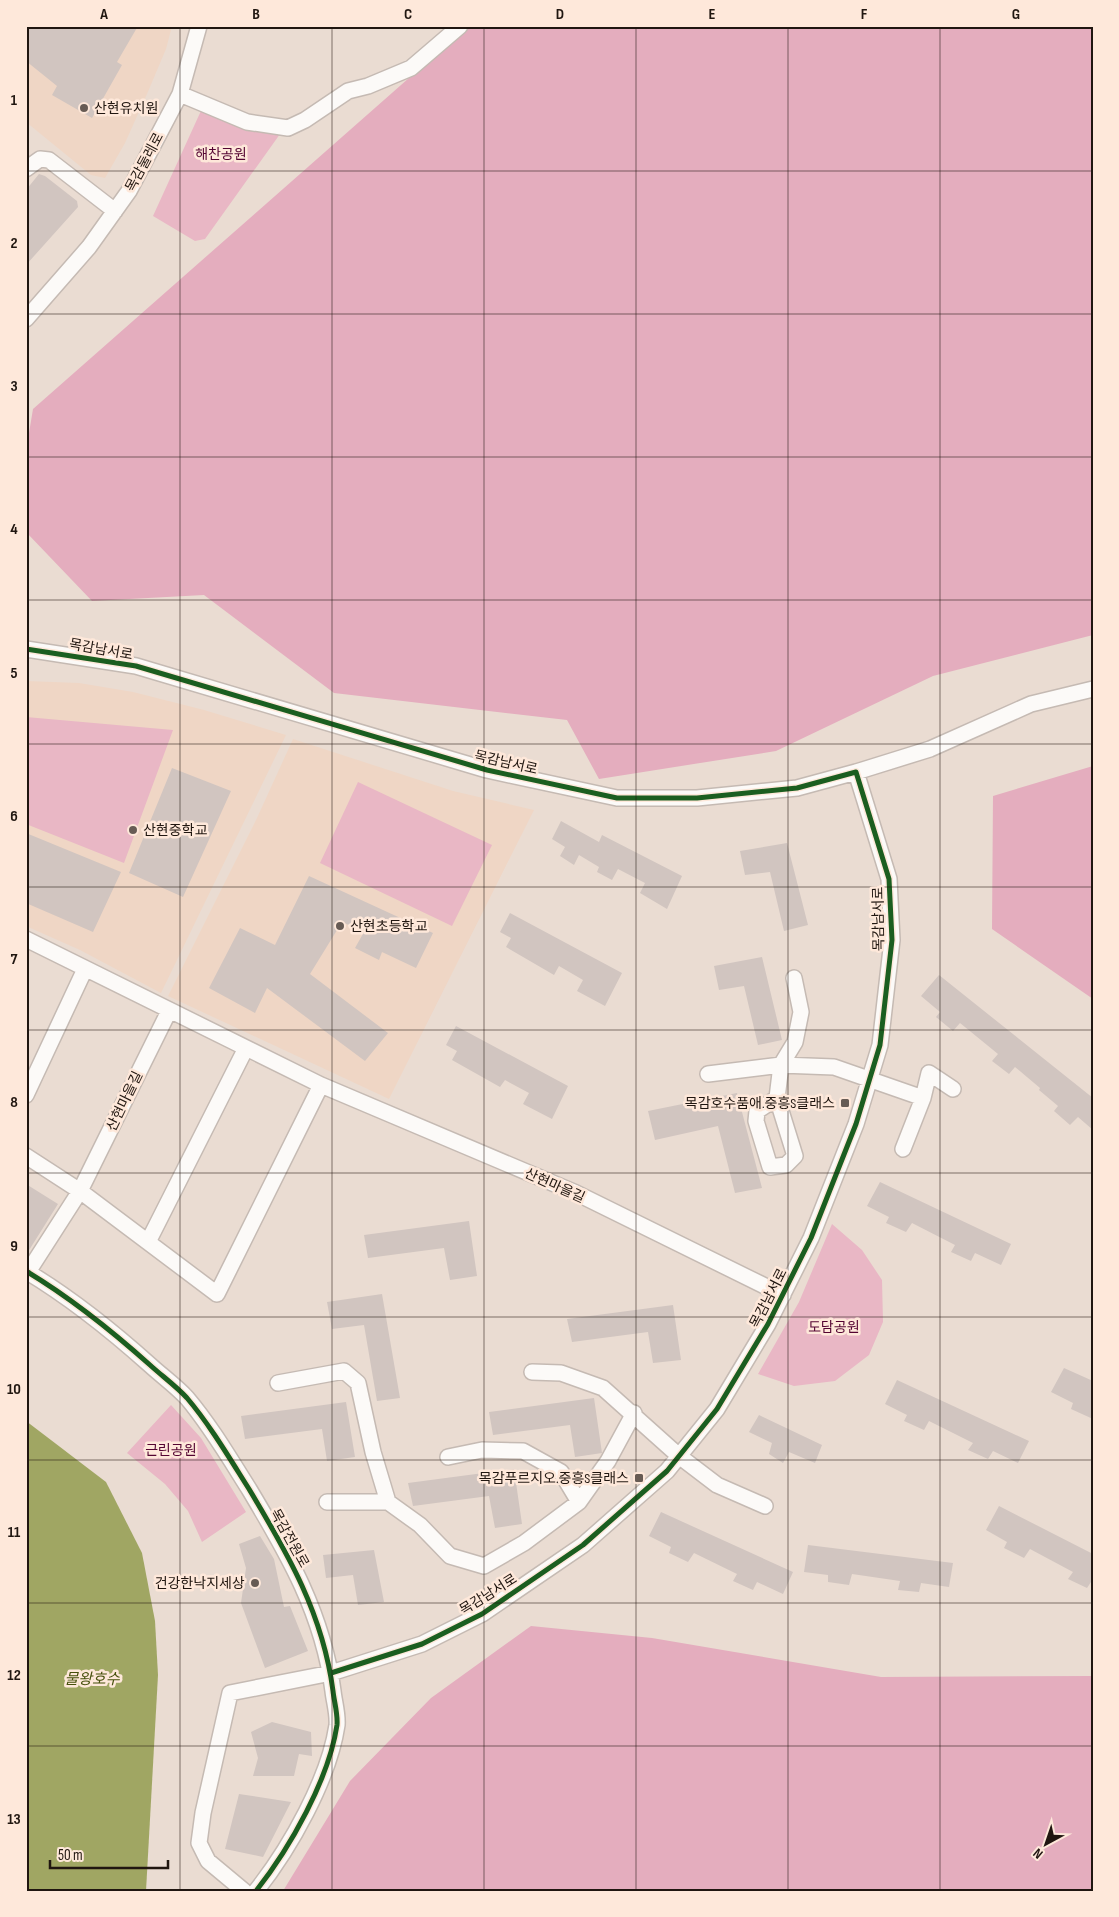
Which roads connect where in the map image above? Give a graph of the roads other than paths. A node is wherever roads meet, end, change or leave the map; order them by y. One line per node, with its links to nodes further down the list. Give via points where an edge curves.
1 (199, 26): 3 (street, 목감둘레로)
2 (460, 26): 3 (street, via 411,68 348,91 288,128 247,122)
3 (180, 94): 5 (street, 목감둘레로, via 138,176)
4 (26, 169): 5 (street, via 40,159 49,160)
5 (115, 211): 6 (street, 목감둘레로, via 89,247)
6 (26, 319)
7 (26, 649): 9 (street, 목감남서로, via 136,666 487,770 618,798 698,798 798,788)
8 (1093, 689): 9 (street, via 1031,704 930,749)
9 (856, 772): 17 (street, 목감남서로, via 889,879 892,940 880,1044)
10 (26, 939): 11 (street, 산현마을길)
11 (85, 969): 13 (street, 산현마을길); 20 (street)
12 (794, 978): 15 (street, via 801,1012 795,1042)
13 (169, 1010): 14 (street, 산현마을길); 25 (street, 산현마을길)
14 (246, 1048): 18 (street, 산현마을길); 26 (street)
15 (781, 1064): 16 (street); 17 (street, via 834,1067); 21 (street)
16 (708, 1074)
17 (870, 1078): 22 (street); 28 (street, 목감남서로, via 856,1124 821,1212)
18 (321, 1085): 26 (street, via 217,1294); 28 (street, 산현마을길, via 576,1193)
19 (954, 1089): 22 (street, via 929,1073)
20 (26, 1095)
21 (777, 1098)
22 (923, 1098): 23 (street)
23 (903, 1149)
24 (26, 1156): 25 (street)
25 (80, 1191): 26 (street); 27 (street, 산현마을길)
26 (148, 1242)
27 (27, 1272): 38 (street, 목감전원로, via 59,1291 117,1335 186,1398 232,1462 290,1557 318,1626)
28 (783, 1295): 32 (street, 목감남서로, via 717,1409)
29 (532, 1372): 31 (street, via 560,1373 603,1388)
30 (278, 1383): 35 (street, via 344,1371 358,1383)
31 (634, 1413): 32 (street); 36 (street, via 608,1461)
32 (679, 1456): 37 (street, via 717,1485); 38 (street, 목감남서로, via 667,1471 583,1545 482,1614 422,1644)
33 (448, 1457): 36 (street, via 482,1450 524,1451 561,1472)
34 (327, 1502): 35 (street)
35 (388, 1502): 36 (street, via 420,1525 450,1556 484,1566 524,1543)
36 (579, 1502)
37 (765, 1506)
38 (331, 1673): 39 (street, 목감남서로, via 230,1693 199,1843 208,1861); 40 (street, 목감전원로, via 337,1723 330,1755 306,1812 274,1869)
39 (244, 1891)
40 (256, 1891)

